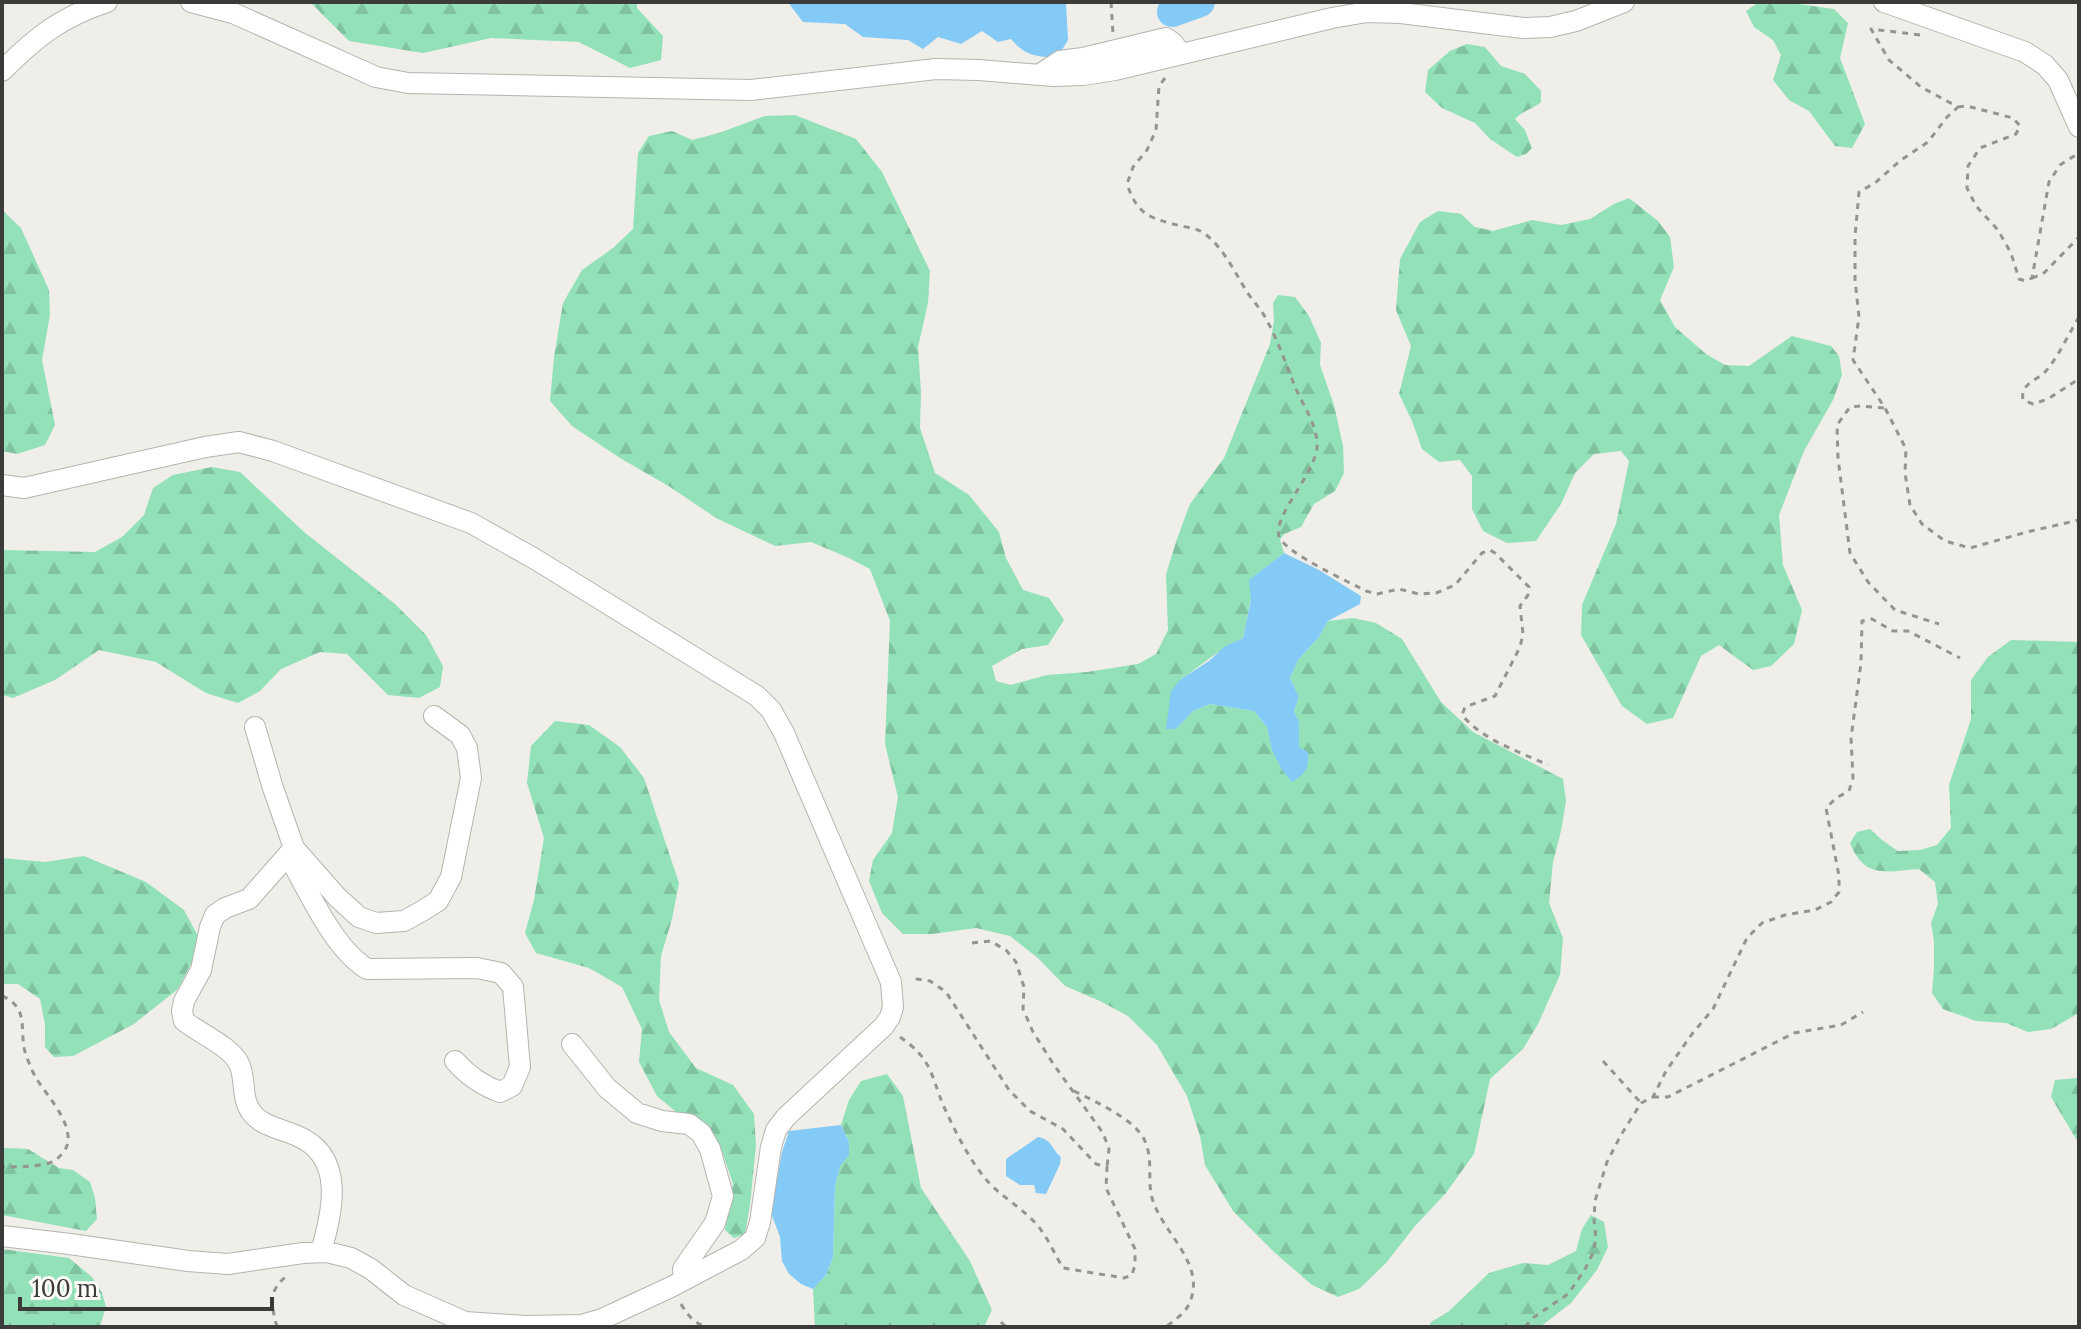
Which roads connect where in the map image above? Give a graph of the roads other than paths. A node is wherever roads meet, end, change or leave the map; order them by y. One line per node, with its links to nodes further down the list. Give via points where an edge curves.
1 (107, 2): 6 (street, via 64,19)
2 (191, 2): 7 (street, via 233,13 376,77 408,83 751,90 936,69)
3 (1624, 2): 5 (street, via 1550,27 1367,12)
4 (1884, 2): 8 (street, via 2025,52 2058,80)
5 (1181, 54): 7 (street, via 1083,75); 7 (street, via 1166,38 1060,61)
6 (2, 71)
7 (1039, 75)
8 (2079, 127)
9 (2, 485): 17 (street, via 24,488 239,442 273,451 471,523 724,675 771,710 891,982 893,1007 884,1026 776,1130 755,1238)
10 (434, 716): 12 (street, via 460,735 471,778 451,877 438,901 404,921 376,923 359,917)
11 (255, 727): 12 (street)
12 (291, 852): 14 (street, via 335,936 367,969 477,968 501,973 513,987 520,1067 512,1086 500,1092 481,1084); 16 (street, via 249,899 215,915 201,970 182,1011 184,1021 239,1063 245,1100 253,1114 318,1149 333,1191)
13 (572, 1044): 17 (street, via 607,1088 637,1113 689,1124 710,1149 723,1196 715,1223)
14 (455, 1061)
15 (2, 1236): 16 (street, via 228,1264)
16 (321, 1252): 17 (street, via 351,1258 404,1295 465,1322 581,1325)
17 (678, 1284)

